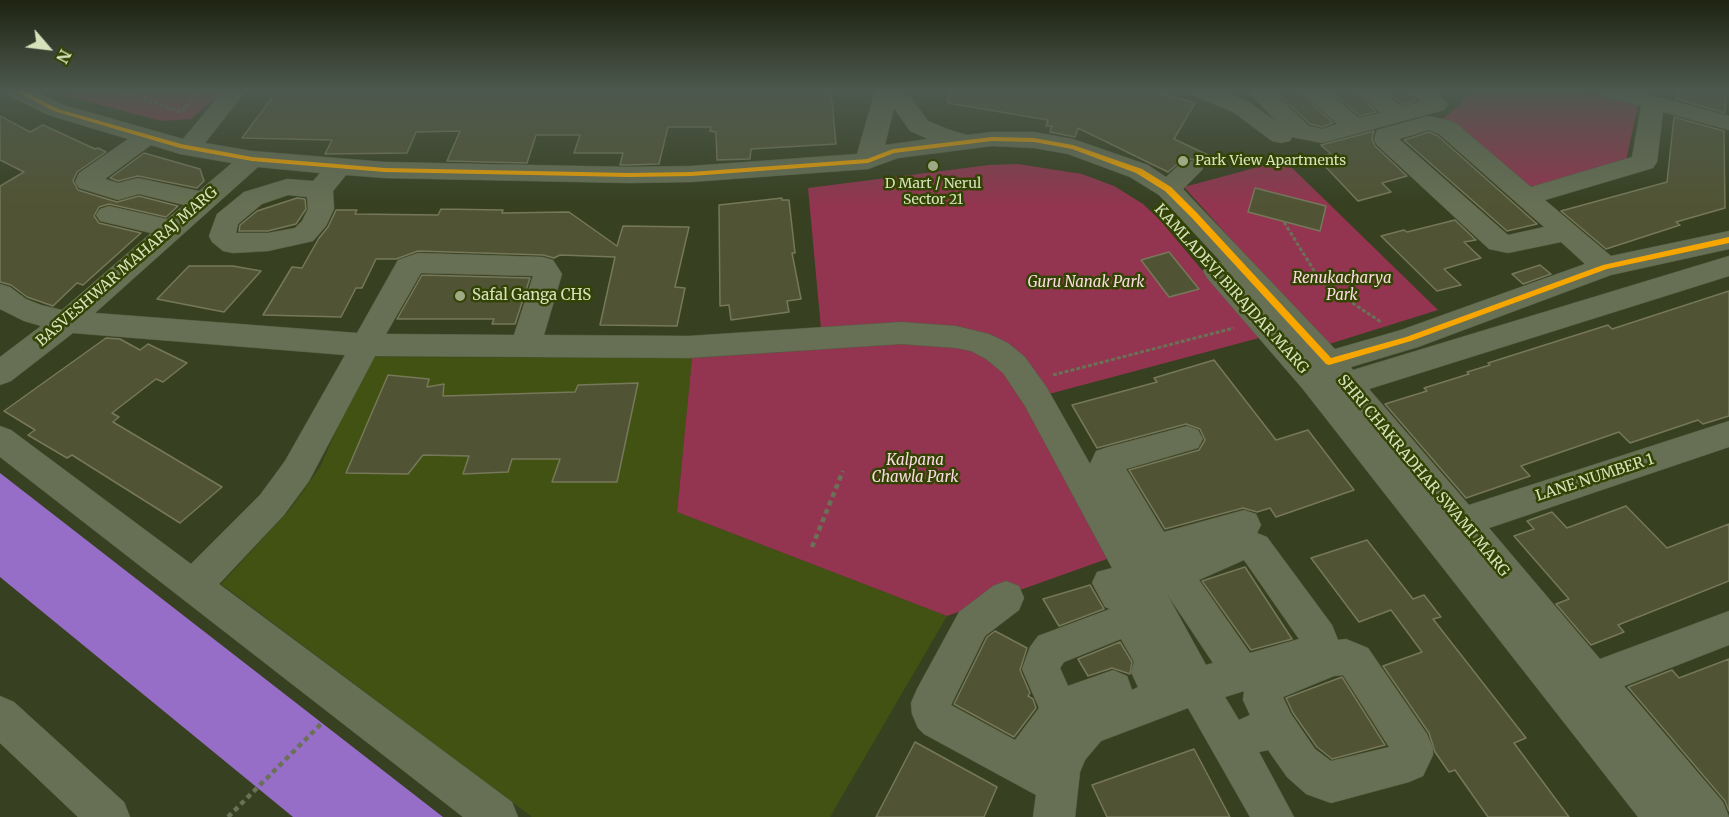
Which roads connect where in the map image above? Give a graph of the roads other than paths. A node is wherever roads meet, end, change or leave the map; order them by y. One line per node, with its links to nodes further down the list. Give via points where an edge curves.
1 (124, 129): 11 (street, KAMLADEVI BIRAJDAR MARG)
2 (204, 129): 14 (street)
3 (890, 129): 16 (street)
4 (926, 129): 13 (street)
5 (1277, 129): 12 (street)
6 (1297, 129): 7 (street, via 1322,136)
7 (1348, 129)
8 (1407, 129): 26 (street, via 1386,135 1386,140 1499,242 1508,244)
9 (1448, 129): 22 (street)
10 (1649, 129): 22 (street, via 1644,162)
11 (148, 136): 14 (street, KAMLADEVI BIRAJDAR MARG); 23 (street, via 88,182 118,192 138,186)
12 (1284, 139)
13 (970, 141): 16 (street, KAMLADEVI BIRAJDAR MARG); 19 (street, KAMLADEVI BIRAJDAR MARG, via 1034,140 1073,147 1138,171)
14 (189, 147): 15 (street, KAMLADEVI BIRAJDAR MARG)
15 (252, 159): 17 (street, KAMLADEVI BIRAJDAR MARG); 23 (street, BASVESHWAR MAHARAJ MARG)
16 (884, 159): 17 (street, KAMLADEVI BIRAJDAR MARG, via 752,171 629,175); 35 (street, KAMLADEVI BIRAJDAR MARG, via 995,153 1034,155 1069,161 1126,183 1150,199 1261,321)
17 (339, 166): 21 (street)
18 (1190, 169): 19 (street)
19 (1168, 189): 35 (street, KAMLADEVI BIRAJDAR MARG, via 1194,214)
20 (138, 190): 23 (street)
21 (320, 190)
22 (1526, 197): 26 (street)
23 (203, 203): 25 (street, BASVESHWAR MAHARAJ MARG)
24 (109, 214): 25 (street)
25 (172, 229): 31 (street, BASVESHWAR MAHARAJ MARG)
26 (1567, 232): 29 (street)
27 (1729, 240): 29 (street, KAMLADEVI BIRAJDAR MARG)
28 (1729, 266): 35 (street)
29 (1606, 267): 35 (street, KAMLADEVI BIRAJDAR MARG, via 1408,339)
30 (0, 294): 31 (street, via 34,314)
31 (67, 322): 32 (street); 34 (street, BASVESHWAR MAHARAJ MARG)
32 (364, 345): 33 (street); 33 (street, via 408,267 418,263 543,267 548,274); 42 (street, via 297,471 250,530)
33 (525, 346): 41 (street, via 689,347 901,333 956,336 978,342 1014,365)
34 (0, 373)
35 (1329, 376): 39 (street, SHRI CHAKRADHAR SWAMI MARG); 58 (street, SHRI CHAKRADHAR SWAMI MARG)
36 (1729, 434): 39 (street, LANE NUMBER 1)
37 (0, 439): 42 (street)
38 (1187, 439): 41 (street, via 1108,460 1106,465)
39 (1462, 522): 47 (street, SHRI CHAKRADHAR SWAMI MARG)
40 (1244, 525): 41 (street)
41 (1143, 585): 46 (street); 46 (street, via 1235,547 1254,548 1319,637 1320,647 1314,653); 48 (street, via 1153,663 1150,672); 49 (street, via 1051,649 1043,660 1041,669 1055,700)
42 (193, 586): 56 (street)
43 (1006, 598): 53 (street, via 972,624 932,703 932,714)
44 (1729, 628): 47 (street)
45 (1065, 647): 49 (street, via 1058,649 1059,659)
46 (1241, 674): 48 (street)
47 (1593, 680): 59 (street, SHRI CHAKRADHAR SWAMI MARG)
48 (1182, 690): 49 (street); 52 (street)
49 (1088, 710): 53 (street, via 1053,721); 54 (street, via 1060,772)
50 (0, 716): 55 (street)
51 (1277, 728): 52 (street)
52 (1232, 744): 57 (street)
53 (1022, 765): 54 (street)
54 (1057, 801)
55 (109, 817)
56 (498, 817)
57 (1273, 817)
58 (1665, 817)
59 (1708, 817)

